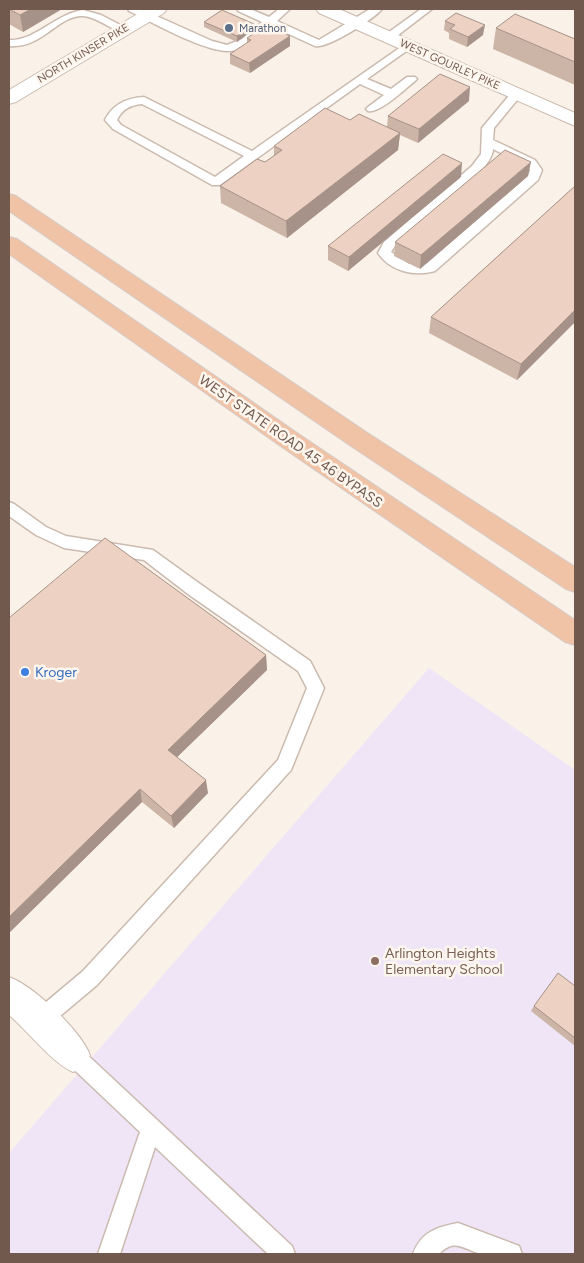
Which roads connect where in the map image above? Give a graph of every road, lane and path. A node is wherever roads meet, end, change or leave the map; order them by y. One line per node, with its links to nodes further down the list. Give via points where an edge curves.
1 (242, 9): 7 (lane)
2 (285, 9): 7 (lane)
3 (325, 9): 8 (street, WEST GOURLEY PIKE)
4 (377, 9): 8 (lane)
5 (427, 9): 10 (lane)
6 (146, 11): 7 (lane, via 209,44 228,48 246,41); 9 (street, NORTH KINSER PIKE)
7 (270, 20): 8 (lane, via 318,44)
8 (357, 23): 10 (street, WEST GOURLEY PIKE)
9 (123, 29): 11 (lane, via 83,13 69,17 27,41); 17 (street, NORTH KINSER PIKE)
10 (389, 36): 12 (street, WEST GOURLEY PIKE)
11 (9, 43)
12 (408, 45): 14 (lane); 16 (street, WEST GOURLEY PIKE)
13 (411, 79): 15 (lane)
14 (360, 80): 15 (lane); 21 (lane)
15 (392, 94): 18 (lane)
16 (516, 94): 19 (street, WEST GOURLEY PIKE); 20 (lane, via 488,128)
17 (9, 98)
18 (372, 109)
19 (575, 120)
20 (488, 142): 20 (lane, via 487,154 476,169 389,245 384,253 389,259 407,268 430,268 534,177 536,170 531,163)
21 (253, 156): 21 (lane, via 216,182 117,127 111,120 114,112 132,101 144,100)
22 (9, 201): 27 (highway, via 349,433)
23 (9, 244): 28 (highway, WEST STATE ROAD 45 46 BYPASS)
24 (9, 508): 25 (lane, via 41,531 64,542)
25 (97, 547): 26 (lane); 30 (lane, via 148,554 304,666 316,688 285,765 90,978)
26 (83, 558)
27 (575, 581)
28 (575, 634)
29 (9, 993): 30 (street)
30 (40, 1020): 31 (street)
31 (73, 1054): 32 (lane)
32 (151, 1128): 33 (lane); 34 (lane)
33 (109, 1254)
34 (284, 1254)
35 (424, 1254): 36 (lane, via 440,1237 458,1234)
36 (511, 1254)

